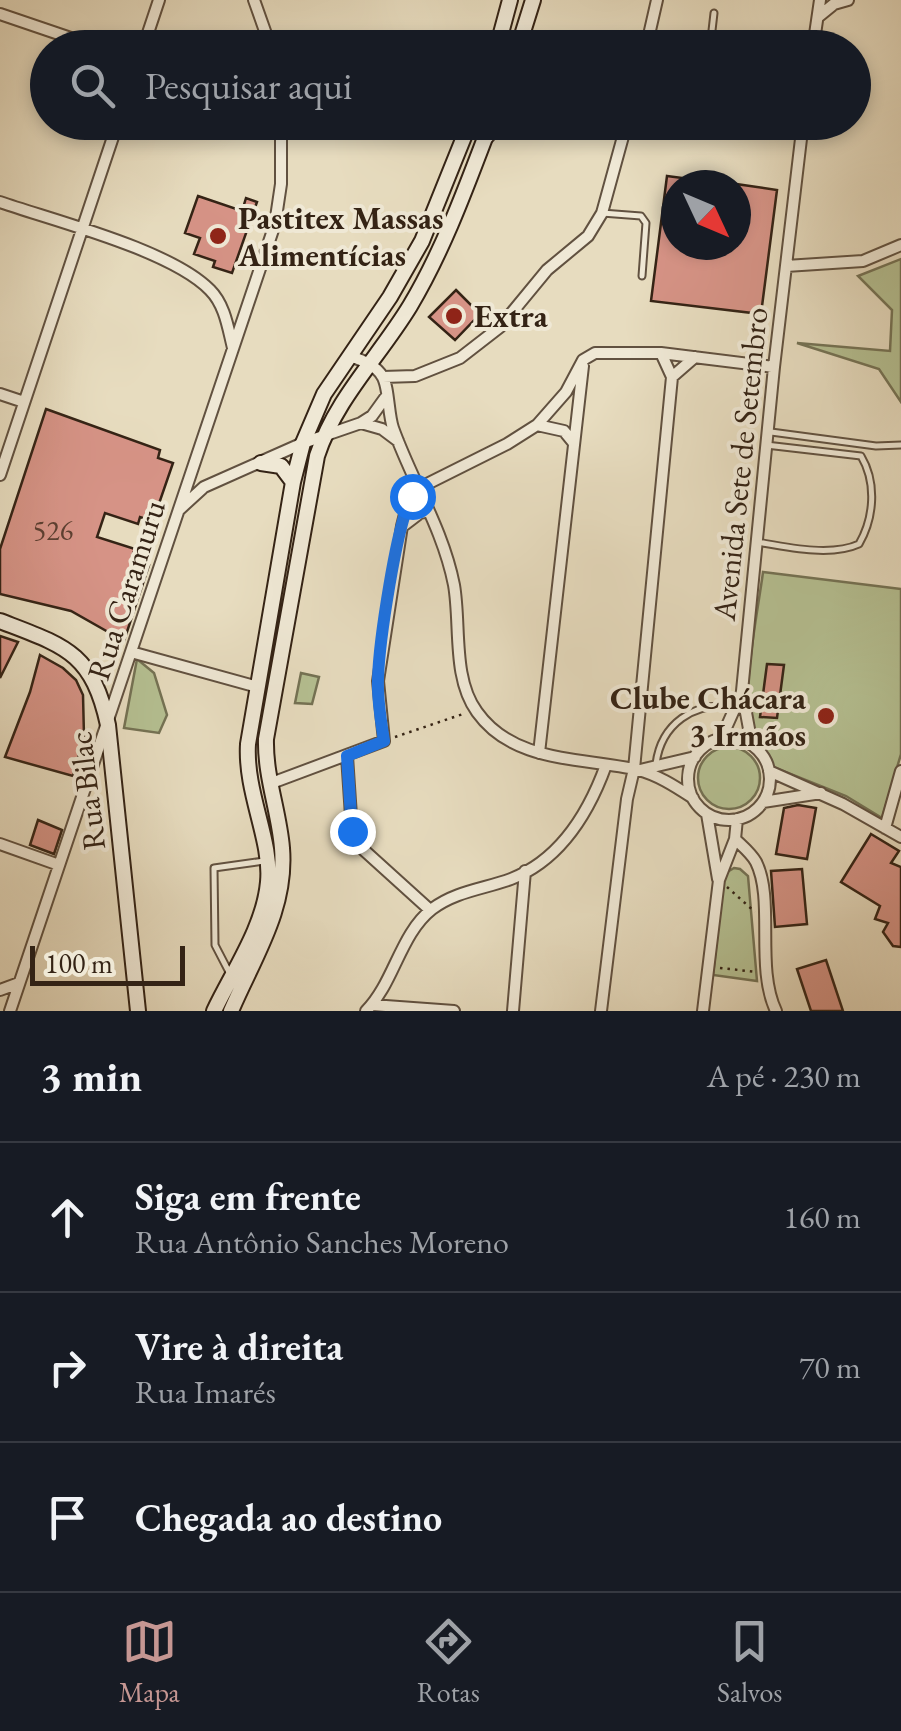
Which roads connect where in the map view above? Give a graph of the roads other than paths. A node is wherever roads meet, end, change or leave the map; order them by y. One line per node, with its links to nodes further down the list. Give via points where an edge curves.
1 (159, 0): 13 (street)
2 (254, 0): 14 (street)
3 (510, 0): 15 (main road)
4 (533, 0): 16 (main road)
5 (658, 0): 17 (street)
6 (820, 0): 11 (street)
7 (848, 0): 8 (street)
8 (833, 2): 11 (street)
9 (714, 13): 18 (lane)
10 (0, 14): 12 (street)
11 (817, 18): 19 (street)
12 (47, 30)
13 (149, 30)
14 (265, 30)
15 (502, 30)
16 (524, 30)
17 (650, 30)
18 (712, 30)
19 (815, 30)
20 (112, 140): 30 (street)
21 (281, 140): 34 (street, Rua Caramuru, via 275,224)
22 (463, 140): 36 (main road, via 422,241)
23 (484, 140): 27 (main road)
24 (487, 140): 27 (lane)
25 (622, 140): 29 (street)
26 (799, 140): 32 (street, Avenida Sete de Setembro)
27 (482, 145): 39 (main road, via 426,278)
28 (0, 202): 30 (street)
29 (602, 213): 33 (lane, via 634,214 646,223); 41 (street, via 588,236 547,270 483,342 415,376)
30 (82, 230): 34 (street, via 192,276 213,293); 45 (street)
31 (901, 245): 32 (street, via 863,261)
32 (786, 266): 40 (street, Avenida Sete de Setembro)
33 (642, 276)
34 (233, 349): 56 (street, Rua Caramuru)
35 (661, 353): 37 (street); 38 (street, via 603,351); 42 (street)
36 (350, 356): 39 (street); 51 (main road)
37 (696, 357): 40 (street); 42 (street)
38 (583, 360): 47 (street); 52 (street)
39 (369, 364): 41 (street); 49 (main road)
40 (774, 367): 48 (street, Avenida Sete de Setembro)
41 (383, 377): 44 (street)
42 (672, 377): 78 (street)
43 (0, 394): 45 (street)
44 (386, 397): 46 (street); 50 (street)
45 (24, 402): 57 (street)
46 (360, 423): 49 (street); 50 (street)
47 (538, 425): 52 (street, via 564,430); 60 (street)
48 (768, 432): 53 (street, Avenida Sete de Setembro); 54 (lane)
49 (324, 436): 51 (street); 81 (main road, via 266,739)
50 (398, 442): 60 (street)
51 (303, 443): 55 (street); 58 (main road)
52 (574, 443): 73 (street)
53 (766, 445): 64 (street, Avenida Sete de Setembro); 64 (lane, via 861,456 872,512 852,548)
54 (901, 446)
55 (261, 463): 58 (main road, via 281,466); 59 (street)
56 (194, 469): 59 (street, Rua Caramuru); 61 (street, Rua Caramuru)
57 (0, 474)
58 (293, 482): 67 (main road)
59 (204, 487): 61 (street)
60 (420, 488): 62 (street); 63 (street)
61 (179, 510): 66 (street, Rua Caramuru)
62 (430, 511): 63 (street); 73 (street, via 454,585 474,710 513,744)
63 (402, 526): 74 (street, via 378,680 384,741)
64 (757, 542): 68 (street, Avenida Sete de Setembro)
65 (0, 622): 70 (main road, Rua Bilac, via 74,653 102,697)
66 (131, 652): 67 (street); 70 (street, Rua Caramuru)
67 (258, 687): 91 (main road, via 246,770)
68 (742, 691): 69 (street, Avenida Sete de Setembro); 72 (street, Avenida Sete de Setembro)
69 (735, 707): 71 (street, Avenida Sete de Setembro); 77 (lane, via 686,714 668,732)
70 (108, 725): 92 (street, Rua Caramuru); 101 (main road, Rua Bilac)
71 (721, 740): 72 (street); 75 (street)
72 (752, 745): 79 (street)
73 (539, 753): 76 (street)
74 (347, 756): 81 (street); 95 (street, via 356,842)
75 (695, 757): 77 (street); 83 (street, via 688,777)
76 (606, 766): 78 (street); 93 (street, via 569,835)
77 (656, 767): 78 (street)
78 (636, 770): 83 (street); 106 (street, via 626,799)
79 (769, 771): 82 (street); 84 (street)
80 (901, 772): 87 (street)
81 (269, 784): 103 (main road, via 282,848 281,894)
82 (821, 794): 84 (street); 87 (street)
83 (693, 798): 85 (street)
84 (763, 802): 86 (street)
85 (707, 814): 86 (street); 94 (street)
86 (738, 819): 89 (street)
87 (885, 828): 88 (street)
88 (901, 837)
89 (735, 839): 94 (street); 108 (street, via 761,876 766,973)
90 (0, 844): 92 (street)
91 (266, 861): 96 (main road, via 264,903); 96 (lane, via 214,868 215,945)
92 (59, 865): 97 (street, Rua Caramuru)
93 (525, 871): 95 (street); 105 (street)
94 (718, 880): 107 (street)
95 (430, 910): 99 (street)
96 (232, 974): 102 (main road)
97 (19, 983): 98 (street); 100 (street, Rua Caramuru)
98 (0, 990)
99 (369, 1008): 104 (street)
100 (10, 1011)
101 (138, 1011)
102 (214, 1011)
103 (231, 1011)
104 (454, 1011)
105 (513, 1011)
106 (602, 1011)
107 (703, 1011)
108 (776, 1011)

